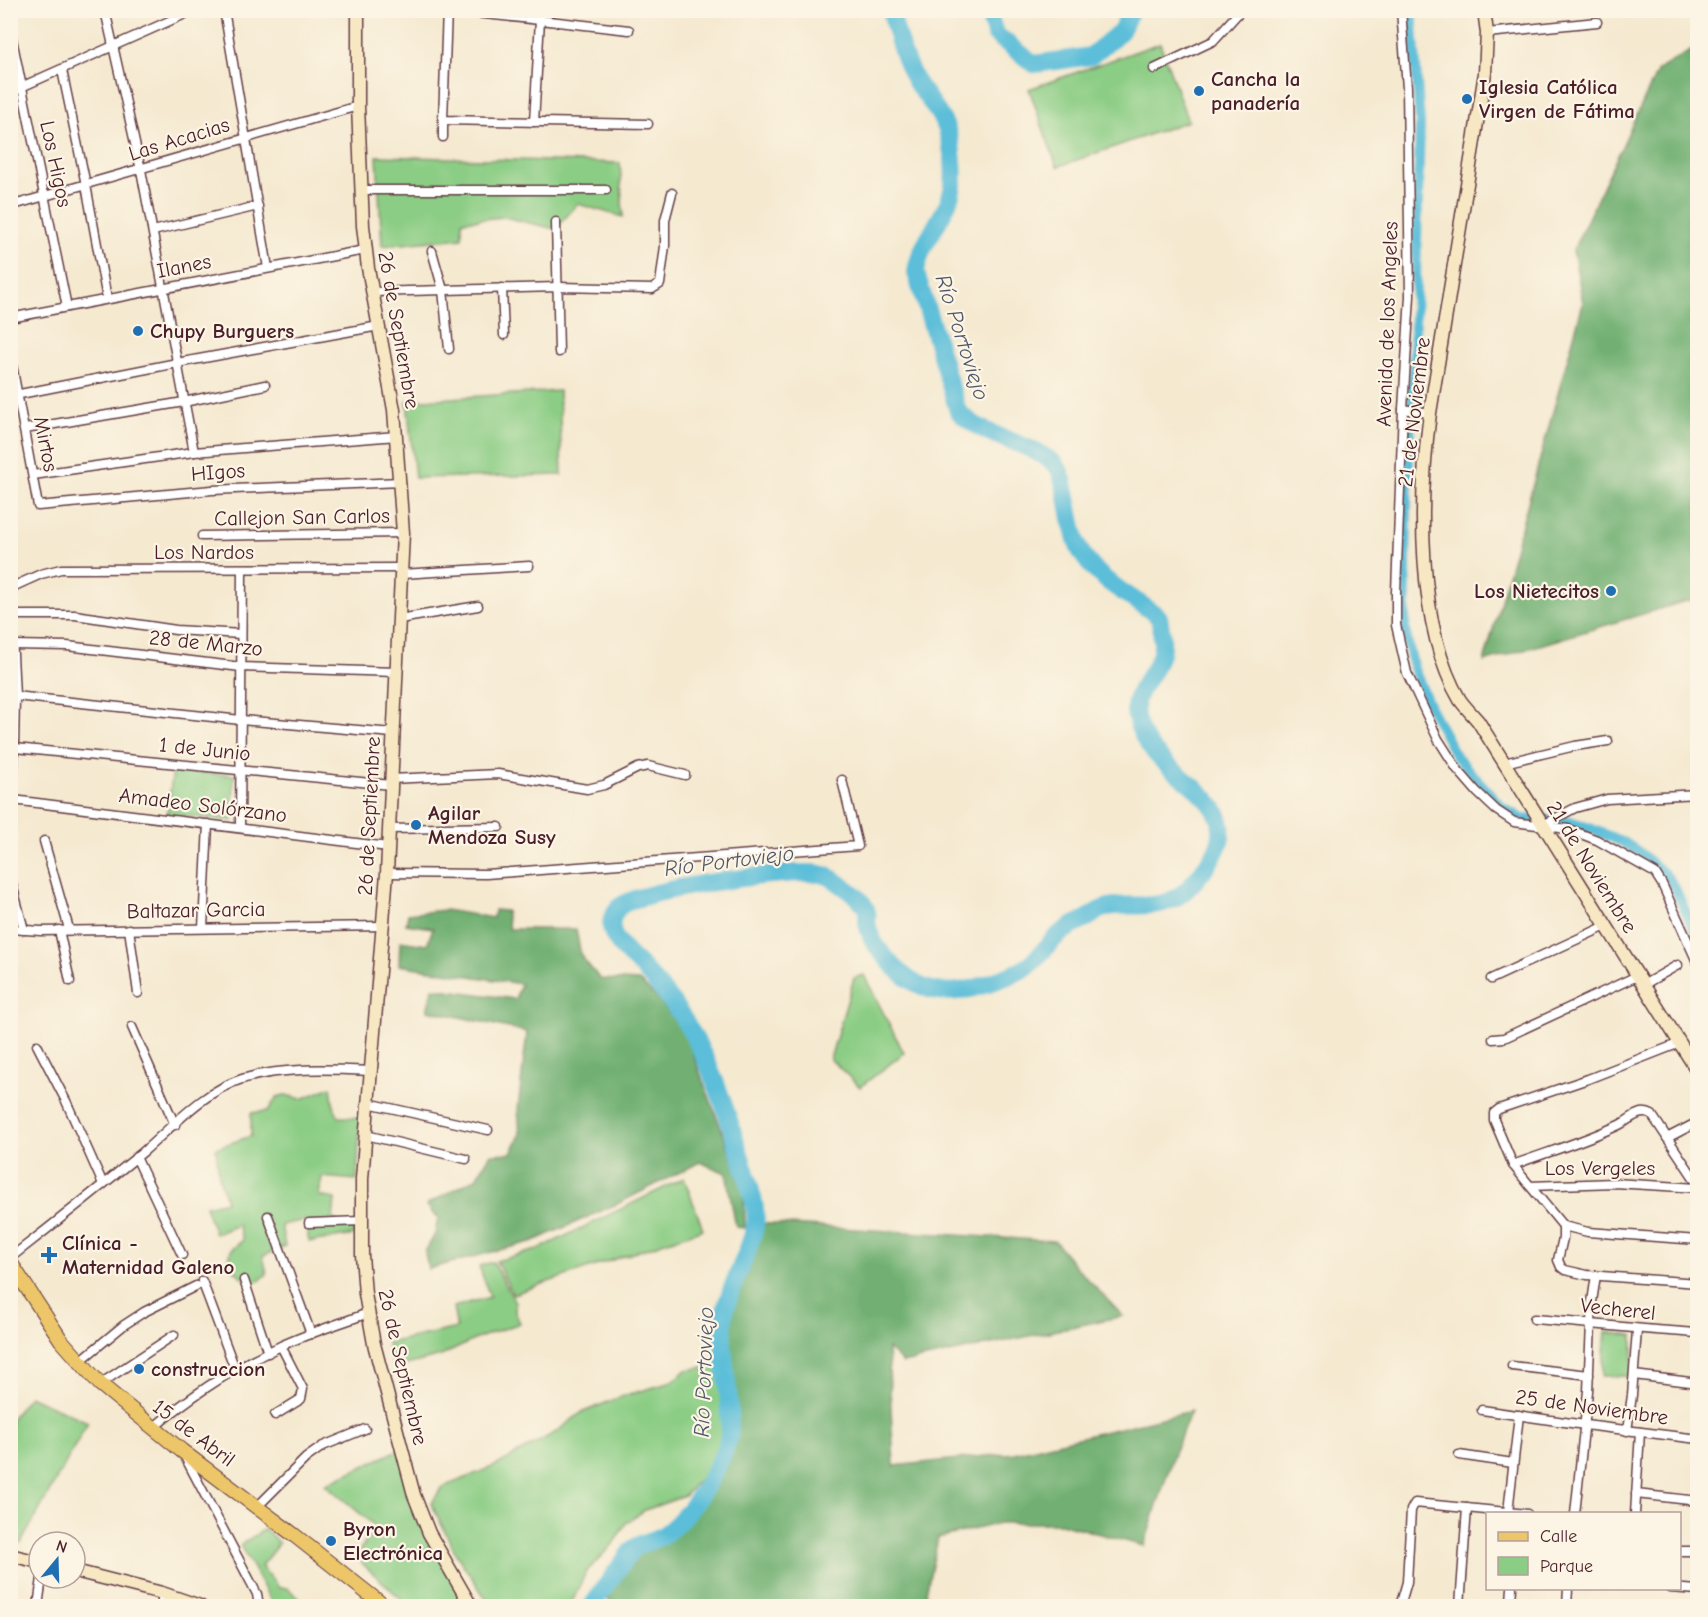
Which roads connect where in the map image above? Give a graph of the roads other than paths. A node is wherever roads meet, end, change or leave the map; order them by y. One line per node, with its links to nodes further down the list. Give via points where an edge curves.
1 (105, 10): 15 (street)
2 (194, 10): 15 (street)
3 (224, 10): 25 (street)
4 (358, 10): 20 (street, 26 de Septiembre)
5 (540, 10): 10 (street)
6 (1241, 10): 16 (street, via 1214,40)
7 (1401, 10): 56 (street, Avenida de los Angeles, via 1407,88 1410,296)
8 (1484, 10): 14 (street, 21 de Noviembre)
9 (447, 11): 10 (street); 21 (street)
10 (540, 20): 13 (street); 22 (street)
11 (1597, 22): 14 (street)
12 (10, 29): 18 (street, Los Higos)
13 (629, 30)
14 (1487, 33): 57 (street, 21 de Noviembre, via 1485,73)
15 (113, 48): 17 (street); 26 (street)
16 (1154, 69)
17 (62, 70): 18 (street); 27 (street)
18 (21, 87): 19 (street); 31 (street, Los Higos)
19 (10, 92)
20 (358, 106): 25 (street, Las Acacias); 28 (street, 26 de Septiembre)
21 (443, 120): 22 (street); 24 (street)
22 (534, 122): 23 (street)
23 (648, 124)
24 (443, 137)
25 (246, 138): 26 (street, Las Acacias); 33 (street)
26 (141, 170): 27 (street, Las Acacias); 35 (street)
27 (86, 185): 31 (street, Las Acacias); 44 (street)
28 (362, 190): 29 (street); 36 (street, 26 de Septiembre)
29 (606, 190)
30 (672, 194): 39 (street, via 665,220 660,284 652,289)
31 (45, 196): 32 (street, Las Acacias); 45 (street, Los Higos)
32 (10, 206)
33 (258, 206): 35 (street); 38 (street)
34 (556, 222): 39 (street)
35 (153, 231): 40 (street)
36 (365, 250): 38 (street, Ilanes); 43 (street, 26 de Septiembre)
37 (432, 251): 42 (street)
38 (268, 268): 40 (street, Ilanes)
39 (558, 287): 41 (street); 50 (street)
40 (164, 288): 44 (street, Ilanes); 52 (street)
41 (502, 288): 42 (street); 48 (street)
42 (443, 290): 43 (street); 49 (street)
43 (373, 292): 47 (street, 26 de Septiembre)
44 (107, 299): 45 (street, Ilanes)
45 (67, 307): 46 (street, Ilanes)
46 (10, 318)
47 (379, 326): 52 (street); 59 (street, 26 de Septiembre)
48 (504, 335)
49 (449, 349)
50 (559, 352)
51 (10, 354): 54 (street, Mirtos)
52 (177, 363): 54 (street); 55 (street)
53 (265, 385): 55 (street)
54 (14, 395): 58 (street, Mirtos)
55 (184, 402): 58 (street); 60 (street)
56 (1406, 410): 57 (street); 90 (street, Avenida de los Angeles, via 1396,625 1407,673 1438,739 1477,792 1514,822)
57 (1424, 412): 82 (street, 21 de Noviembre, via 1423,514 1435,633 1461,701)
58 (25, 429): 61 (street, Mirtos)
59 (397, 436): 60 (street); 62 (street, 26 de Septiembre)
60 (194, 452): 61 (street)
61 (33, 476): 63 (street, Mirtos)
62 (401, 482): 63 (street, HIgos, via 212,490); 64 (street, 26 de Septiembre)
63 (38, 506)
64 (403, 533): 65 (street, Callejon San Carlos); 68 (street, 26 de Septiembre)
65 (202, 536)
66 (529, 566): 68 (street, Los Nardos)
67 (242, 570): 68 (street, Los Nardos); 69 (street, Los Nardos, via 61,569 41,574); 73 (street)
68 (402, 571): 72 (street, 26 de Septiembre)
69 (10, 591): 71 (street)
70 (478, 606): 72 (street)
71 (12, 615): 73 (street, via 75,615 176,630); 74 (street)
72 (399, 619): 76 (street, 26 de Septiembre)
73 (241, 634): 75 (street)
74 (13, 645): 75 (street, 28 de Marzo, via 67,646); 77 (street)
75 (241, 667): 76 (street, 28 de Marzo); 78 (street)
76 (396, 672): 79 (street, 26 de Septiembre)
77 (15, 696): 78 (street); 81 (street)
78 (241, 720): 79 (street); 83 (street)
79 (393, 733): 86 (street, 26 de Septiembre)
80 (1608, 741): 82 (street)
81 (15, 748): 83 (street, 1 de Junio); 88 (street)
82 (1504, 763): 90 (street, 21 de Noviembre)
83 (241, 771): 86 (street, 1 de Junio); 91 (street)
84 (686, 775): 86 (street, 1 de Junio, via 648,766 587,789 498,774)
85 (842, 780): 96 (street, via 858,846 486,874)
86 (391, 782): 93 (street, 26 de Septiembre)
87 (1698, 794): 90 (street, via 1607,800 1575,808)
88 (12, 802): 89 (street, Amadeo Solórzano)
89 (208, 824): 91 (street, Amadeo Solórzano); 100 (street)
90 (1543, 825): 99 (street, 21 de Noviembre); 106 (street, Avenida de los Angeles, via 1597,840 1655,873)
91 (240, 827): 95 (street, Amadeo Solórzano)
92 (499, 827): 93 (street)
93 (389, 829): 95 (street, 26 de Septiembre)
94 (44, 841): 105 (street)
95 (388, 847): 96 (street, 26 de Septiembre)
96 (387, 873): 98 (street, 26 de Septiembre)
97 (10, 877): 103 (street)
98 (383, 926): 100 (street, Baltazar Garcia); 116 (street, 26 de Septiembre)
99 (1606, 926): 108 (street); 110 (street, 21 de Noviembre)
100 (203, 928): 102 (street, Baltazar Garcia)
101 (10, 929): 103 (street, Baltazar Garcia)
102 (129, 929): 105 (street, Baltazar Garcia); 111 (street)
103 (24, 930): 104 (street, Baltazar Garcia)
104 (59, 930): 105 (street, Baltazar Garcia); 109 (street)
105 (69, 930)
106 (1696, 957)
107 (1678, 965): 110 (street)
108 (1491, 979)
109 (70, 981)
110 (1640, 981): 113 (street, via 1504,1038); 114 (street, 21 de Noviembre)
111 (138, 993)
112 (132, 1027): 120 (street)
113 (1493, 1039)
114 (1680, 1043): 117 (street, 21 de Noviembre); 126 (street, Los Vergeles, via 1499,1109 1494,1120)
115 (37, 1045): 127 (street)
116 (370, 1071): 118 (street, 26 de Septiembre); 120 (street, via 293,1071 240,1079 206,1099)
117 (1698, 1072)
118 (368, 1103): 121 (street); 122 (street, 26 de Septiembre)
119 (1698, 1122): 123 (street)
120 (175, 1125): 124 (street)
121 (488, 1130)
122 (366, 1135): 125 (street); 131 (street, 26 de Septiembre)
123 (1667, 1138): 126 (street, via 1652,1115 1640,1113 1619,1125); 129 (street)
124 (136, 1157): 127 (street); 135 (street)
125 (466, 1159)
126 (1513, 1165): 128 (street, Los Vergeles)
127 (103, 1184): 136 (street)
128 (1530, 1186): 129 (street, Los Vergeles); 133 (street)
129 (1698, 1186)
130 (268, 1216): 145 (street)
131 (361, 1221): 132 (street); 141 (street, 26 de Septiembre)
132 (309, 1223)
133 (1563, 1226): 134 (street, via 1588,1232); 138 (street, via 1558,1260 1561,1267)
134 (1698, 1240)
135 (182, 1255)
136 (10, 1258)
137 (10, 1262): 150 (main road, 15 de Abril)
138 (1596, 1275): 140 (street); 143 (street)
139 (244, 1281): 149 (street)
140 (1698, 1283)
141 (368, 1313): 145 (street); 195 (street, 26 de Septiembre, via 414,1495 429,1533)
142 (1534, 1319): 143 (street, Vecherel)
143 (1591, 1323): 144 (street, Vecherel); 153 (street)
144 (1637, 1330): 146 (street, Vecherel); 154 (street)
145 (311, 1334): 148 (street)
146 (1698, 1334)
147 (174, 1335): 156 (street)
148 (281, 1346): 149 (street); 158 (street, via 303,1395)
149 (268, 1353): 152 (street)
150 (79, 1362): 152 (street, via 124,1325 199,1283); 156 (main road, 15 de Abril)
151 (1512, 1366): 153 (street)
152 (235, 1369): 161 (street)
153 (1589, 1375): 160 (street)
154 (1634, 1376): 155 (street); 163 (street)
155 (1698, 1383)
156 (100, 1384): 161 (main road, 15 de Abril)
157 (1482, 1410): 159 (street, 25 de Noviembre)
158 (274, 1415)
159 (1519, 1415): 160 (street, 25 de Noviembre); 168 (street)
160 (1585, 1425): 163 (street, 25 de Noviembre); 175 (street)
161 (153, 1428): 166 (main road, 15 de Abril)
162 (365, 1429): 171 (street, via 323,1446 306,1458)
163 (1627, 1431): 164 (street, 25 de Noviembre)
164 (1640, 1432): 165 (street, 25 de Noviembre); 169 (street)
165 (1698, 1438)
166 (182, 1451): 171 (main road, 15 de Abril); 193 (street, via 257,1594)
167 (1459, 1455): 168 (street)
168 (1513, 1463): 174 (street)
169 (1636, 1494): 170 (street); 176 (street)
170 (1698, 1501)
171 (257, 1507): 194 (main road, 15 de Abril)
172 (1467, 1508): 173 (street); 196 (street, via 1415,1503 1411,1510 1407,1582); 197 (street)
173 (1505, 1512)
174 (1514, 1512)
175 (1575, 1512)
176 (1635, 1512)
177 (1681, 1551): 178 (street)
178 (1698, 1551)
179 (12, 1555): 180 (street); 181 (street)
180 (27, 1559)
181 (10, 1573)
182 (87, 1574): 188 (street)
183 (1681, 1589): 187 (street)
184 (40, 1590): 190 (street)
185 (1512, 1590): 189 (street)
186 (1568, 1590): 198 (street)
187 (1698, 1590)
188 (162, 1593): 191 (street); 192 (street)
189 (1510, 1601)
190 (38, 1606)
191 (162, 1606)
192 (200, 1606)
193 (259, 1606)
194 (384, 1606)
195 (471, 1606)
196 (1400, 1606)
197 (1460, 1606)
198 (1567, 1606)

